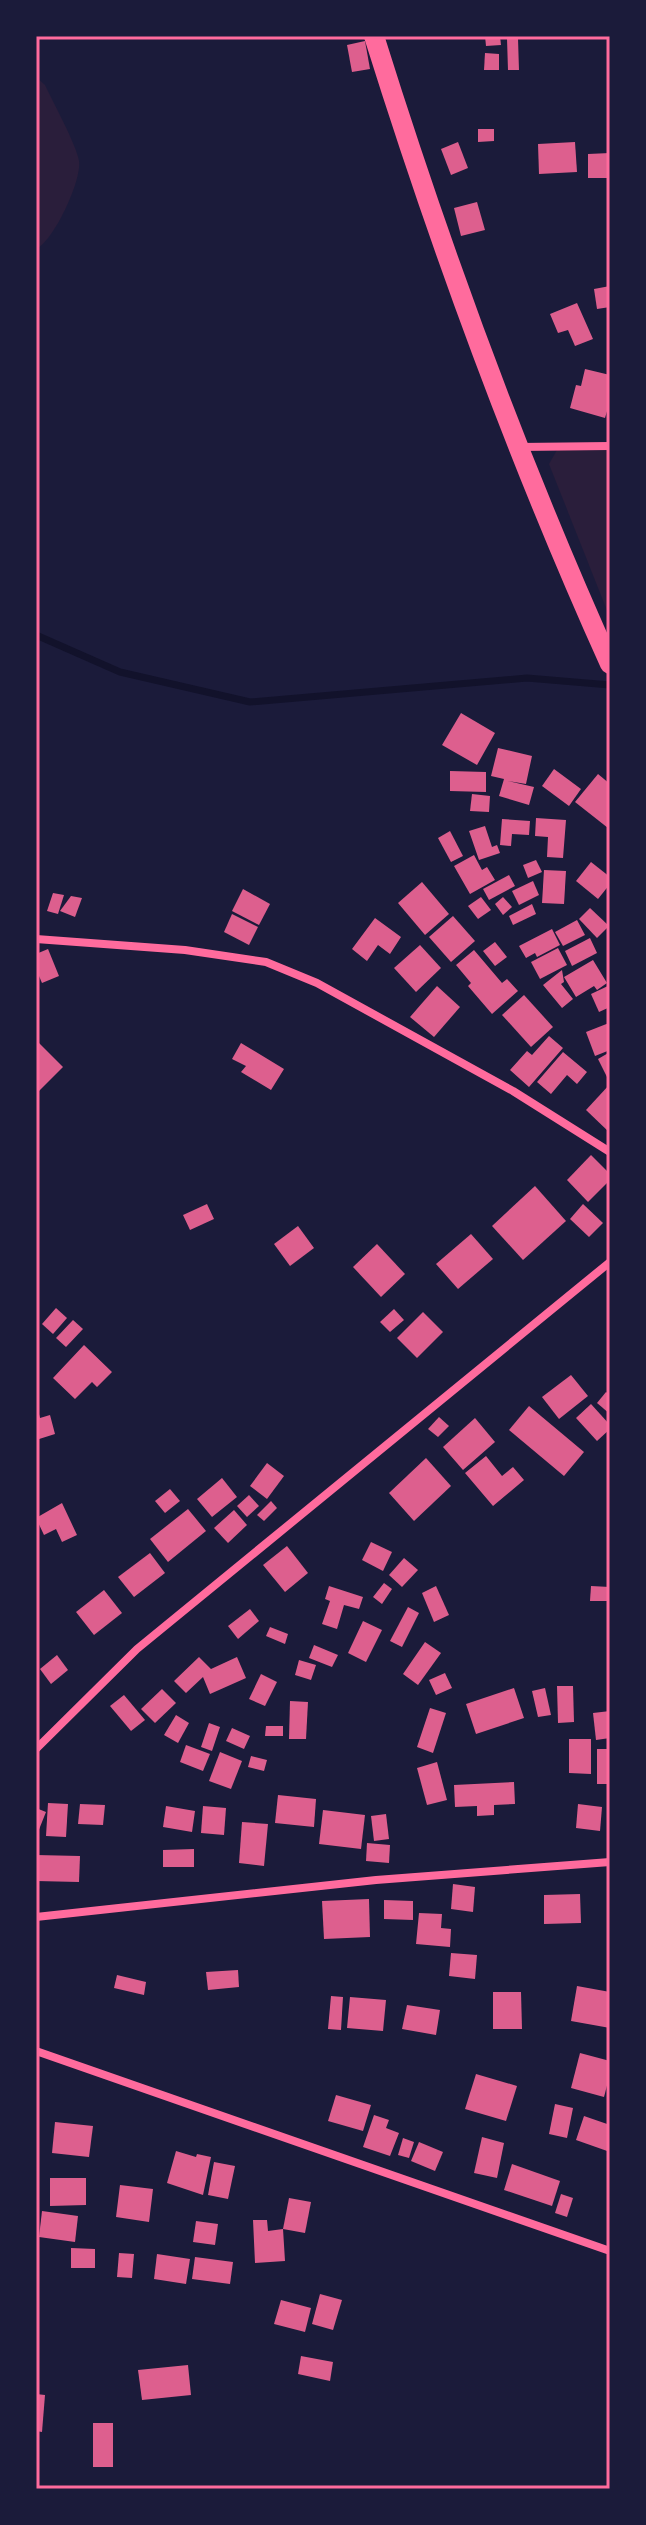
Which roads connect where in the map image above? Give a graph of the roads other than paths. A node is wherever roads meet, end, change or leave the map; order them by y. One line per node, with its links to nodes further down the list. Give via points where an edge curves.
1 (374, 36): 3 (main road)
2 (610, 446): 3 (street)
3 (518, 447): 4 (main road)
4 (610, 664)
5 (36, 939): 6 (street, via 266,962 317,983 500,1084)
6 (610, 1152)
7 (610, 1262): 8 (street, via 137,1649)
8 (36, 1749)
9 (610, 1862): 10 (street, via 376,1880)
10 (36, 1917)
11 (36, 2051): 12 (street)
12 (610, 2251)

